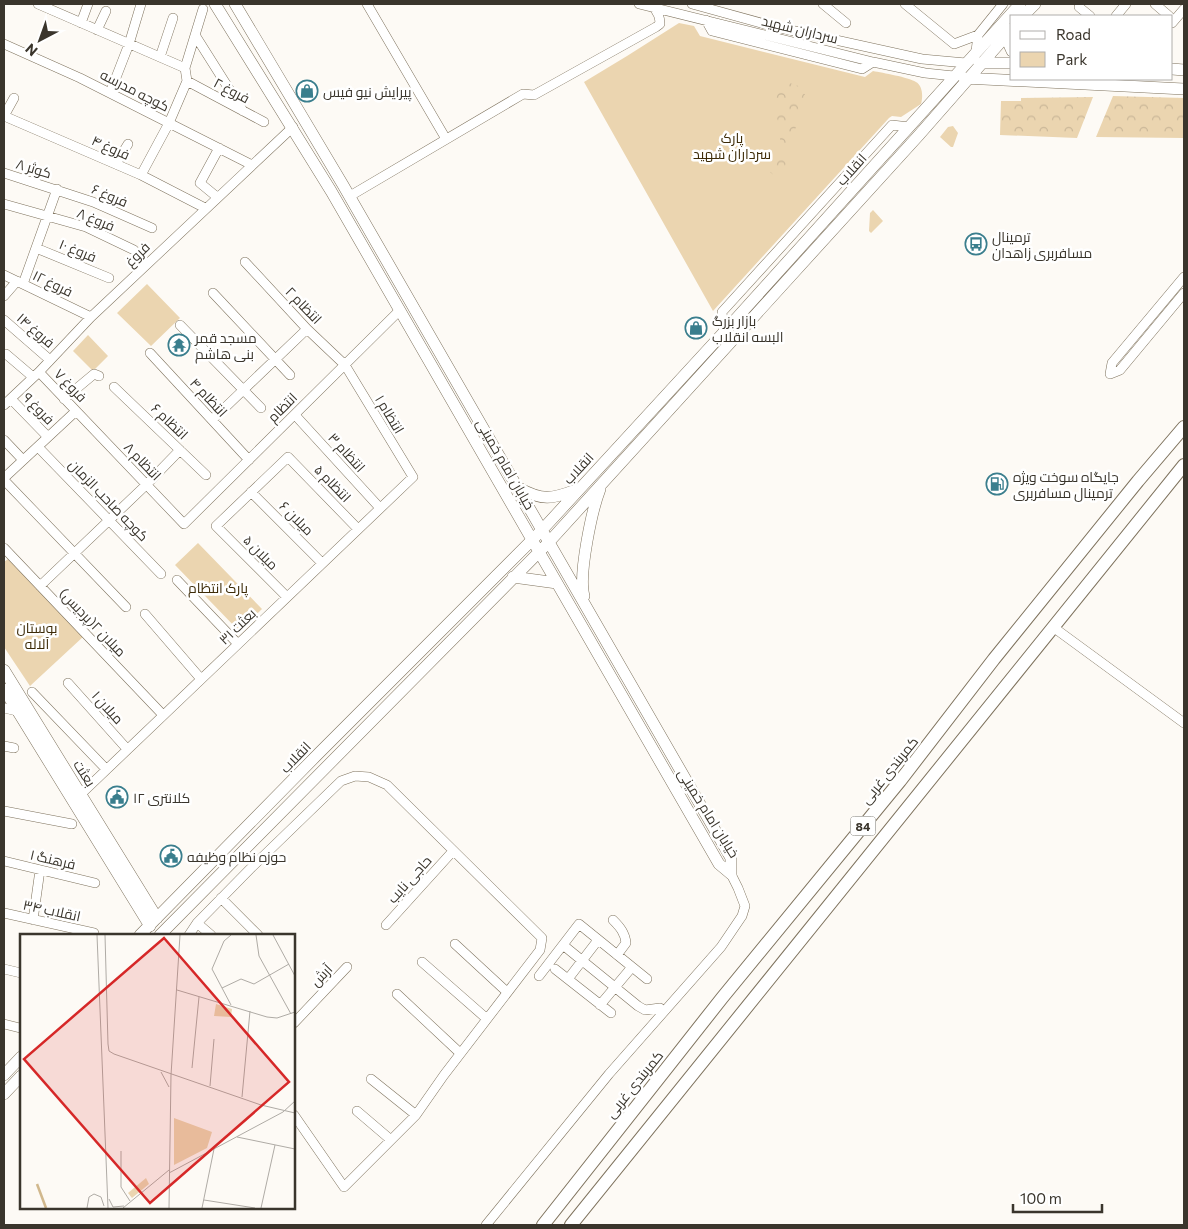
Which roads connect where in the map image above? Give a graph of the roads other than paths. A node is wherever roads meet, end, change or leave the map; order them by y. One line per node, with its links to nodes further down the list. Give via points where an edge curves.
1 (38, 4): 25 (street)
2 (88, 4): 25 (street)
3 (141, 4): 32 (street)
4 (215, 4): 53 (main road, خیابان امام خمینی)
5 (235, 4): 61 (main road, خیابان امام خمینی)
6 (366, 4): 54 (street)
7 (639, 4): 15 (street, سرداران شهید)
8 (692, 4): 36 (street, سرداران شهید, via 772,26 922,59)
9 (823, 4): 26 (street)
10 (905, 4): 30 (street, via 954,44)
11 (1003, 4): 30 (street)
12 (1020, 4): 34 (main road, انقلاب)
13 (1035, 4): 20 (main road)
14 (1155, 4): 22 (street)
15 (653, 7): 40 (street, سرداران شهید, via 873,62); 54 (street, via 660,20 656,28 534,95 523,94)
16 (1079, 7): 21 (street)
17 (203, 9): 29 (street)
18 (1184, 9): 24 (street)
19 (106, 10): 27 (street)
20 (1024, 15)
21 (1089, 15)
22 (1167, 15)
23 (173, 18): 35 (street)
24 (1173, 18)
25 (81, 23): 27 (street)
26 (846, 23)
27 (97, 30): 32 (street)
28 (1010, 31): 33 (main road); 37 (main road, انقلاب)
29 (195, 35): 39 (street); 49 (street)
30 (978, 35): 34 (street)
31 (4, 44): 47 (street, کوچه مدرسه)
32 (129, 44): 35 (street); 47 (street)
33 (1010, 46)
34 (976, 51): 36 (main road, انقلاب)
35 (160, 57): 39 (street)
36 (966, 63): 37 (main road); 40 (main road, انقلاب)
37 (982, 63): 38 (main road); 41 (main road, انقلاب)
38 (1010, 63)
39 (185, 68): 44 (street)
40 (954, 76): 41 (main road); 117 (main road, انقلاب)
41 (968, 78): 42 (main road); 114 (main road, انقلاب)
42 (1010, 79)
43 (1031, 80): 45 (main road)
44 (187, 81): 49 (street, فروغ ۲); 52 (street)
45 (1102, 82): 46 (main road)
46 (1184, 89)
47 (110, 93): 52 (street, کوچه مدرسه)
48 (14, 98): 50 (street)
49 (243, 111): 51 (street, فروغ ۲)
50 (4, 116): 57 (street, فروغ ۴)
51 (264, 122)
52 (169, 123): 56 (street, کوچه مدرسه); 60 (street)
53 (293, 127): 58 (street, فروغ); 63 (main road, خیابان امام خمینی)
54 (446, 140): 64 (street)
55 (128, 144): 57 (street)
56 (219, 148): 58 (street, کوچه مدرسه); 65 (street, via 200,183)
57 (116, 164): 60 (street, فروغ ۴)
58 (252, 165): 65 (street, فروغ)
59 (4, 173): 62 (street, کوثر ۸)
60 (141, 175): 67 (street, فروغ ۴)
61 (343, 184): 63 (main road); 64 (main road, خیابان امام خمینی)
62 (57, 189): 68 (street); 69 (street, فروغ ۶)
63 (331, 191): 80 (main road, خیابان امام خمینی)
64 (350, 196): 116 (main road, خیابان امام خمینی)
65 (217, 197): 67 (street, فروغ)
66 (4, 204): 68 (street, فروغ ۸)
67 (205, 208): 82 (street, فروغ)
68 (48, 216): 70 (street); 71 (street, فروغ ۸, via 86,227)
69 (152, 228)
70 (36, 248): 75 (street, فروغ ۱۰); 76 (street)
71 (134, 250)
72 (245, 262): 86 (street, انتظام ۲)
73 (4, 275): 76 (street, فروغ ۱۲)
74 (1184, 277): 81 (street)
75 (109, 278)
76 (20, 283): 79 (street); 82 (street, فروغ ۱۲)
77 (212, 293): 89 (street)
78 (1184, 293): 84 (street)
79 (4, 296)
80 (400, 310): 91 (street, انتظام); 124 (main road, خیابان امام خمینی)
81 (1153, 314): 84 (street); 84 (street, via 1112,364 1110,374 1120,370)
82 (91, 317): 90 (street, فروغ)
83 (4, 320): 90 (street, فروغ ۱۴)
84 (1161, 321)
85 (180, 325): 96 (street)
86 (308, 329): 89 (street); 91 (street, انتظام ۲)
87 (150, 353): 102 (street, انتظام ۴)
88 (6, 354): 92 (street, فروغ ۷)
89 (276, 359): 93 (street); 96 (street)
90 (50, 360): 92 (street, فروغ)
91 (345, 365): 101 (street, انتظام); 112 (street, انتظام ۱)
92 (36, 374): 97 (street, فروغ ۷); 98 (street, فروغ)
93 (290, 375)
94 (99, 376): 97 (street, via 94,374)
95 (114, 387): 107 (street, انتظام ۶)
96 (243, 390): 99 (street); 102 (street)
97 (64, 399): 100 (street, فروغ ۷)
98 (7, 402): 104 (street, فروغ ۹)
99 (261, 408)
100 (79, 414): 104 (street); 115 (street, انتظام ۸)
101 (295, 415): 109 (street, انتظام); 119 (street, انتظام ۳)
102 (212, 420): 109 (street, انتظام ۴)
103 (1184, 427): 218 (highway, کمربندی غربی / 84, via 994,659)
104 (48, 437): 106 (street)
105 (4, 440): 108 (street)
106 (38, 446): 108 (street); 120 (street, کوچه صاحب الزمان)
107 (180, 450): 111 (street, انتظام ۶); 115 (street)
108 (23, 460): 113 (street)
109 (249, 460): 121 (street, انتظام)
110 (1184, 465): 141 (highway, 84)
111 (206, 475)
112 (413, 477): 119 (street, بعثت ۳۱)
113 (4, 479): 128 (street)
114 (603, 482): 125 (main road, انقلاب); 139 (main road, via 593,512 582,579)
115 (146, 485): 120 (street); 121 (street, انتظام ۸)
116 (518, 487): 117 (main road, via 533,496 545,498 558,497); 123 (main road, خیابان امام خمینی)
117 (580, 488): 123 (main road, انقلاب)
118 (251, 492): 122 (street, انتظام ۵, via 288,457); 130 (street, میلان ۶); 137 (street, میلان ۵, via 216,526)
119 (380, 508): 122 (street, بعثت ۳۱)
120 (109, 520): 128 (street); 132 (street, کوچه صاحب الزمان)
121 (184, 524)
122 (358, 529): 130 (street, بعثت ۳۱)
123 (542, 530): 124 (main road, انقلاب); 125 (main road, خیابان امام خمینی)
124 (532, 539): 127 (main road, خیابان امام خمینی); 129 (main road, انقلاب)
125 (549, 542): 127 (main road, انقلاب); 139 (main road, خیابان امام خمینی)
126 (4, 548): 136 (street, میلان ۲(پردیس))
127 (539, 551): 131 (main road, انقلاب); 135 (main road, خیابان امام خمینی)
128 (74, 553): 136 (street); 138 (street)
129 (513, 558): 131 (main road); 155 (main road, انقلاب)
130 (322, 563): 137 (street, بعثت ۳۱)
131 (522, 568): 133 (main road, انقلاب)
132 (161, 574)
133 (513, 577): 135 (main road); 156 (main road, انقلاب)
134 (177, 580): 142 (street)
135 (557, 583): 166 (main road, خیابان امام خمینی, via 719,864)
136 (40, 586): 150 (street, میلان ۲(پردیس))
137 (287, 597): 142 (street, بعثت ۳۱)
138 (126, 607)
139 (587, 607): 166 (main road, خیابان امام خمینی, via 731,858)
140 (145, 614): 144 (street)
141 (1053, 627): 151 (street); 219 (highway, 84)
142 (238, 644): 144 (street, بعثت ۳۱)
143 (4, 670): 158 (main road, بعثت)
144 (201, 679): 150 (street, بعثت ۳۱)
145 (68, 684): 154 (street, میلان ۱)
146 (4, 689): 149 (main road, بعثت)
147 (32, 692): 157 (street)
148 (4, 708): 149 (street)
149 (17, 711): 158 (main road, بعثت)
150 (163, 715): 154 (street, بعثت ۳۱)
151 (1184, 723)
152 (4, 746): 153 (street)
153 (14, 748)
154 (127, 750): 157 (street, بعثت ۳۱)
155 (316, 756): 156 (main road); 172 (main road, انقلاب)
156 (327, 766): 162 (main road, انقلاب)
157 (106, 769): 158 (street, بعثت ۳۱)
158 (76, 796): 172 (main road, بعثت)
159 (4, 811): 160 (street)
160 (72, 824)
161 (453, 851): 164 (street, via 387,785 369,777 355,776 342,781); 174 (street, حاجی نایب); 197 (street, via 542,938 540,950)
162 (238, 856): 164 (street); 178 (main road, انقلاب)
163 (4, 861): 165 (street, فرهنگ ۱)
164 (250, 868): 168 (street)
165 (40, 870): 167 (street, فرهنگ ۱); 170 (street)
166 (731, 874): 175 (street, via 745,906)
167 (95, 883)
168 (221, 898): 173 (street); 181 (street)
169 (4, 914): 170 (street, انقلاب ۳۴)
170 (33, 920): 176 (street, انقلاب ۳۴)
171 (613, 920): 185 (street, via 621,928 626,943)
172 (154, 922): 177 (main road, انقلاب)
173 (197, 923): 179 (street); 180 (street)
174 (386, 925)
175 (734, 927): 200 (street); 217 (street, via 722,947 609,1074)
176 (94, 933)
177 (141, 934)
178 (161, 934)
179 (190, 934)
180 (210, 934)
181 (257, 934)
182 (598, 940): 184 (street, via 578,924); 185 (street); 186 (street)
183 (455, 944): 197 (street)
184 (563, 945): 186 (street); 193 (street)
185 (617, 955): 189 (street)
186 (582, 960): 194 (street); 196 (street)
187 (422, 962): 202 (street)
188 (347, 967): 203 (street, آرش)
189 (632, 967): 195 (street); 196 (street)
190 (4, 969): 192 (street)
191 (555, 969): 194 (street)
192 (20, 973)
193 (539, 976)
194 (568, 979): 199 (street)
195 (648, 979)
196 (615, 986): 199 (street); 200 (street, via 645,1010)
197 (508, 992): 202 (street)
198 (397, 994): 206 (street)
199 (600, 1005): 201 (street)
200 (660, 1008): 216 (street)
201 (611, 1013)
202 (486, 1019): 206 (street)
203 (295, 1022)
204 (4, 1024): 205 (street)
205 (20, 1028)
206 (460, 1053): 213 (street)
207 (20, 1058): 208 (main road)
208 (4, 1075)
209 (20, 1077): 211 (main road)
210 (371, 1079): 213 (street)
211 (4, 1094)
212 (358, 1110): 215 (street)
213 (416, 1115): 215 (street)
214 (295, 1116): 215 (street, via 344,1187)
215 (391, 1140)
216 (479, 1225)
217 (486, 1225)
218 (543, 1225)
219 (570, 1225)

